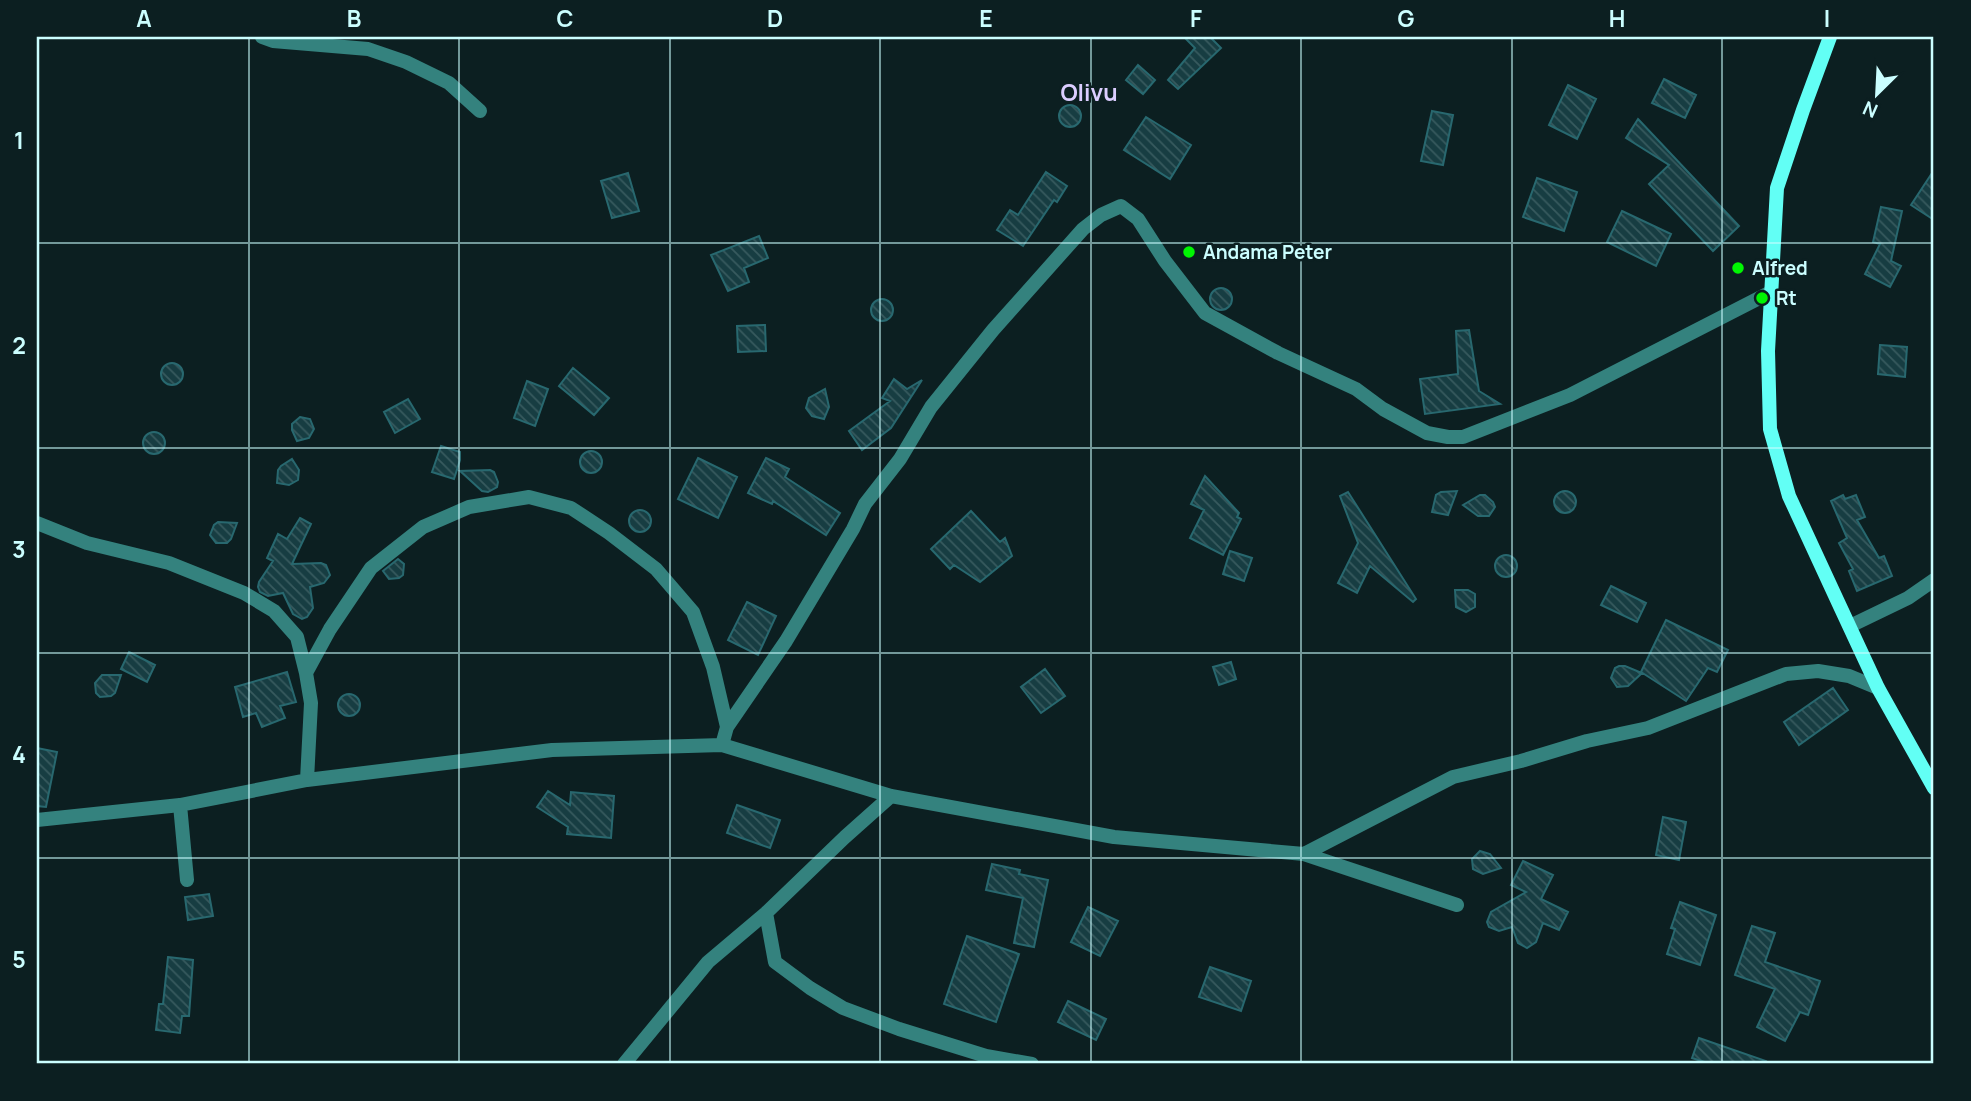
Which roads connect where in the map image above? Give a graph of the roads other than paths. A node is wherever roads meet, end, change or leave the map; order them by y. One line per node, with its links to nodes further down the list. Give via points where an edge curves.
1 (262, 37): 3 (street, via 368,50 407,62 449,83)
2 (1830, 37): 4 (street, via 1777,188)
3 (480, 111)
4 (1771, 292): 7 (street, via 1770,429 1790,495); 10 (street, via 1570,395 1463,438 1448,437 1427,432 1356,389 1205,313 1138,219 1121,206 1083,229 931,407 900,459 864,505 786,641)
5 (37, 523): 8 (street, via 87,543 169,563 244,593 274,611 297,638)
6 (1934, 580): 7 (street)
7 (1850, 626): 9 (street)
8 (306, 673): 10 (street, via 371,568 423,527 469,508 529,497 572,508 656,569 693,612 713,667); 12 (street, via 311,704)
9 (1878, 688): 13 (street); 17 (street, via 1849,676 1818,671 1786,674 1648,728 1453,777)
10 (727, 727): 11 (street)
11 (722, 745): 12 (street, via 552,750); 14 (street)
12 (307, 780): 15 (street)
13 (1934, 788)
14 (891, 796): 17 (street, via 1114,837); 20 (street)
15 (180, 805): 16 (street); 18 (street)
16 (37, 820)
17 (1304, 853): 19 (street)
18 (187, 880)
19 (1457, 905)
20 (766, 913): 21 (street, via 708,962); 22 (street, via 775,962 843,1008 986,1056)
21 (624, 1064)
22 (1032, 1064)

